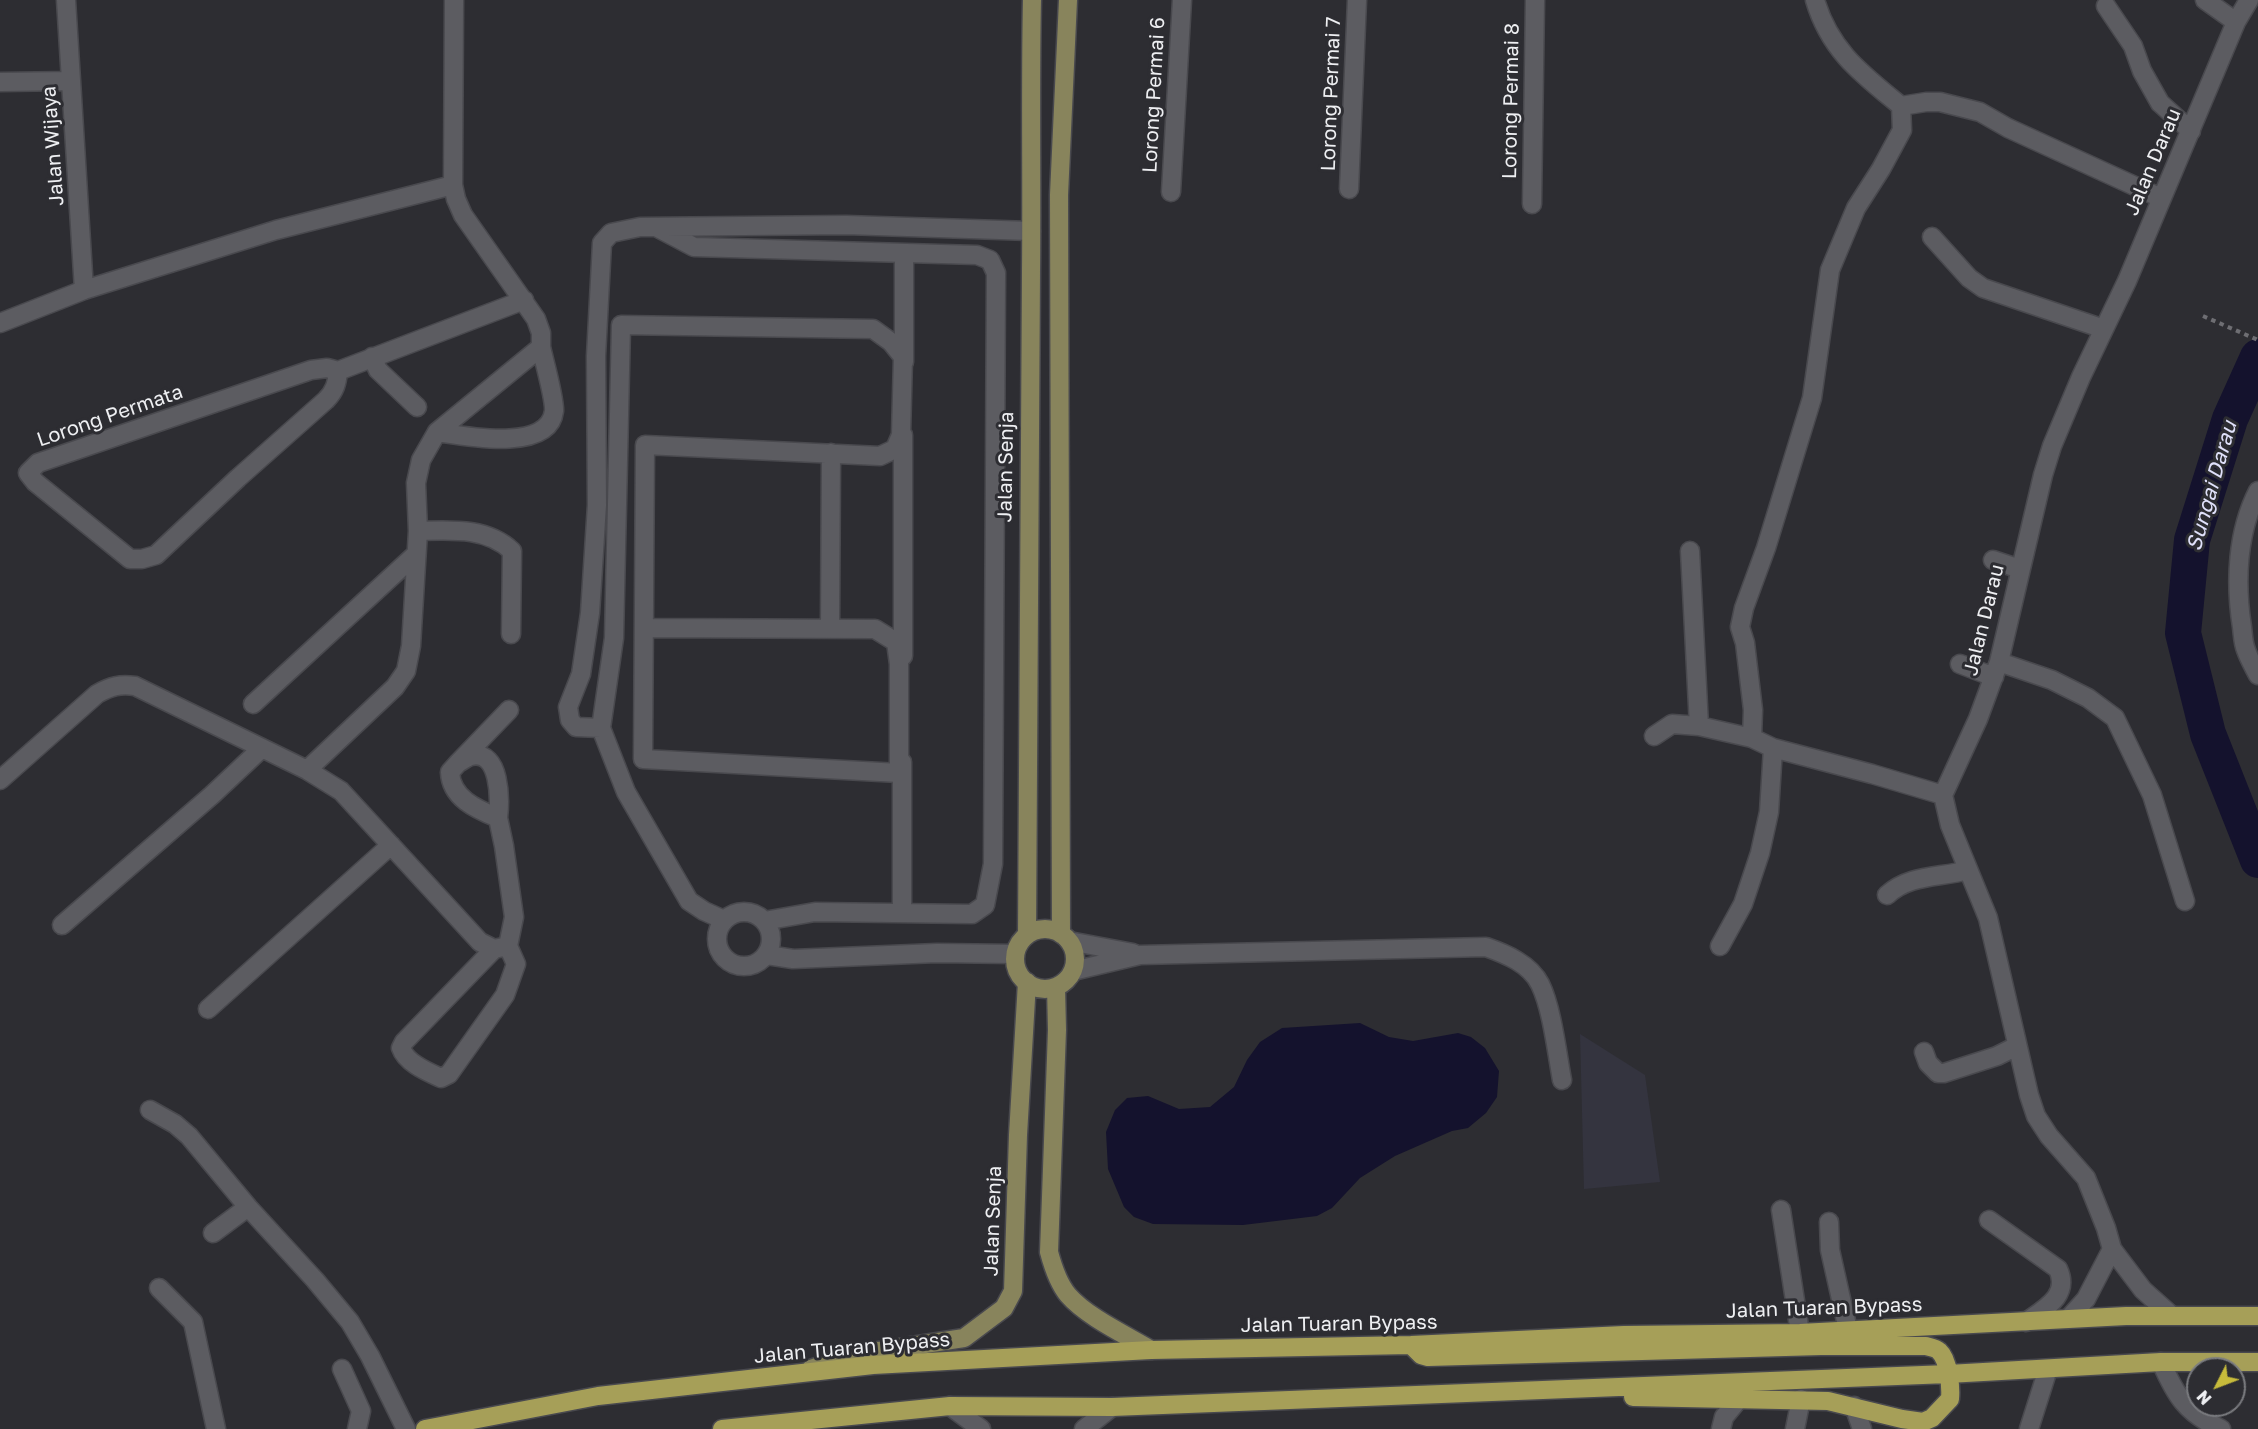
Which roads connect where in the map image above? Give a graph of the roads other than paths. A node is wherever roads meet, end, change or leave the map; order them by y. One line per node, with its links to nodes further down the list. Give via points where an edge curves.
1 (66, 0): 13 (street, Jalan Wijaya)
2 (454, 0): 17 (street)
3 (1032, 0): 23 (main road, Jalan Senja)
4 (1068, 0): 72 (main road, via 1059,195)
5 (1182, 0): 19 (street, Lorong Permai 6)
6 (1357, 0): 18 (street, Lorong Permai 7)
7 (1535, 0): 21 (street, Lorong Permai 8)
8 (1815, 0): 15 (street, via 1836,46 1855,68)
9 (2205, 0): 12 (street)
10 (2249, 0): 12 (street, Jalan Darau)
11 (2106, 6): 16 (street, via 2133,46 2160,102)
12 (2236, 22): 16 (street, Jalan Darau)
13 (71, 81): 14 (street); 26 (street, Jalan Wijaya)
14 (0, 82)
15 (1901, 106): 20 (street, via 1940,102 1980,112); 55 (street, via 1902,130 1856,208 1830,270 1812,398 1744,608 1740,627 1754,710)
16 (2191, 130): 20 (street, Jalan Darau)
17 (453, 185): 26 (street, via 276,230); 27 (street, via 463,215)
18 (1349, 189)
19 (1171, 192)
20 (2161, 198): 29 (street, Jalan Darau)
21 (1532, 204)
22 (656, 227): 23 (street, via 846,225); 25 (street, via 694,247); 47 (street, via 611,233 602,243 596,356 597,505 590,613)
23 (1031, 231): 71 (main road, Jalan Senja)
24 (1932, 237): 29 (street, via 1983,288)
25 (904, 253): 67 (street); 67 (street, via 977,255 990,260 996,273 993,864 985,905 972,914)
26 (84, 290): 28 (street)
27 (524, 300): 30 (street, via 536,319); 31 (street, Lorong Permata)
28 (0, 323)
29 (2104, 329): 41 (street, Jalan Darau, via 2052,446)
30 (541, 347): 34 (street); 34 (street, via 554,410 550,424 543,430 531,436 486,440)
31 (372, 357): 32 (street, Lorong Permata); 33 (street, via 378,370)
32 (338, 371): 32 (street, Lorong Permata, via 311,370 38,463 28,473 130,559 142,560 156,555 326,400 337,384)
33 (417, 407)
34 (436, 432): 37 (street, via 420,460 416,483)
35 (831, 453): 42 (street, via 645,445); 43 (street); 49 (street, via 880,456 895,449 901,435 903,357 873,329 621,326 614,638)
36 (2258, 491): 48 (street, via 2246,519 2238,571 2245,649)
37 (418, 531): 39 (street); 44 (street, via 455,530 485,535 500,540 512,551)
38 (1690, 551): 52 (street)
39 (416, 554): 50 (street); 59 (street, via 406,671)
40 (1993, 560): 41 (street)
41 (2020, 569): 46 (street, Jalan Darau)
42 (644, 628): 43 (street); 43 (street, via 643,759 899,773 896,642 875,629)
43 (830, 629)
44 (511, 634)
45 (1960, 664): 46 (street)
46 (1996, 670): 61 (street, Jalan Darau, via 1968,744); 66 (street, via 2052,680 2088,698 2115,718 2152,795)
47 (581, 674): 49 (street); 53 (street, via 568,707 570,720 576,727)
48 (2258, 675)
49 (607, 680): 53 (street)
50 (253, 704)
51 (509, 710): 58 (street)
52 (1699, 726): 54 (street, via 1672,724); 55 (street)
53 (601, 728): 68 (street, via 626,792 689,901)
54 (1654, 736)
55 (1752, 738): 57 (street)
56 (262, 748): 59 (street); 60 (street, via 135,686 121,685 97,694); 70 (street)
57 (1773, 748): 61 (street); 73 (street, via 1770,812 1760,853 1743,904)
58 (458, 763): 62 (street, via 450,772 450,782 457,792 476,809); 62 (street, via 472,756 480,757 495,771 500,795)
59 (308, 770): 63 (street, via 341,791)
60 (0, 780)
61 (1943, 795): 64 (street)
62 (498, 818): 74 (street, via 513,917)
63 (391, 846): 74 (street, via 480,942); 81 (street)
64 (1968, 870): 65 (street, via 1913,880); 82 (street, via 1988,918)
65 (1887, 895)
66 (2185, 901)
67 (902, 913): 69 (street, via 815,912)
68 (724, 920): 69 (street, via 740,912 757,915); 76 (street, via 716,936 727,961 743,967)
69 (764, 921): 76 (street, via 771,938)
70 (62, 925)
71 (1027, 934): 72 (main road, via 1044,929); 75 (main road)
72 (1065, 937): 77 (street); 78 (main road, via 1075,955)
73 (1720, 946)
74 (501, 948): 74 (street, via 516,964 505,995 445,1078 423,1069 403,1054 404,1042)
75 (1015, 954): 76 (street, via 793,959); 79 (main road, Jalan Senja, via 1017,970)
76 (767, 955)
77 (1140, 955): 78 (street); 84 (street, via 1486,947 1524,966 1539,983)
78 (1073, 971): 80 (main road)
79 (1027, 982): 80 (main road, via 1041,988); 105 (main road, Jalan Senja, via 1013,1291 1004,1308 964,1338 847,1356)
80 (1056, 987): 100 (main road, via 1049,1252 1069,1295)
81 (208, 1009)
82 (2017, 1046): 83 (street, via 1944,1073 1938,1073 1928,1063); 91 (street, via 2036,1116 2086,1178)
83 (1924, 1052)
84 (1562, 1080)
85 (150, 1110): 86 (street, via 189,1136)
86 (248, 1207): 90 (street); 116 (street, via 350,1322)
87 (1781, 1210): 98 (street)
88 (1989, 1220): 96 (street, via 2058,1269 2063,1279 2062,1290 2046,1309)
89 (1829, 1222): 97 (street, via 1830,1250)
90 (213, 1233)
91 (2112, 1249): 93 (street, via 2143,1290); 95 (street, via 2086,1299)
92 (159, 1288): 114 (street, via 193,1322)
93 (2170, 1315): 94 (highway, Jalan Tuaran Bypass); 95 (highway, Jalan Tuaran Bypass)
94 (2258, 1316)
95 (2068, 1319): 96 (highway, Jalan Tuaran Bypass)
96 (2026, 1322): 97 (highway, Jalan Tuaran Bypass)
97 (1848, 1330): 98 (highway, Jalan Tuaran Bypass)
98 (1800, 1333): 99 (highway, Jalan Tuaran Bypass, via 1624,1335)
99 (1410, 1345): 100 (highway, Jalan Tuaran Bypass); 106 (highway, via 1428,1357 1912,1345 1939,1350)
100 (1151, 1350): 105 (highway, Jalan Tuaran Bypass, via 873,1365)
101 (2161, 1362): 102 (highway); 104 (highway); 125 (street, via 2174,1393 2201,1420)
102 (2258, 1362)
103 (342, 1369): 115 (street, via 361,1411)
104 (2048, 1369): 106 (highway); 124 (street)
105 (795, 1374): 117 (highway, Jalan Tuaran Bypass, via 598,1396)
106 (1948, 1374): 107 (highway); 113 (highway, via 1950,1399)
107 (1546, 1390): 109 (highway); 112 (highway)
108 (1801, 1399): 109 (highway); 111 (highway); 122 (street)
109 (1738, 1400): 121 (street, via 1724,1417)
110 (950, 1406): 112 (highway); 118 (highway); 119 (street)
111 (1854, 1406): 113 (highway); 123 (street)
112 (1112, 1407): 120 (street)
113 (1924, 1426)
114 (216, 1429)
115 (357, 1429)
116 (406, 1429)
117 (425, 1429)
118 (722, 1429)
119 (981, 1429)
120 (1083, 1429)
121 (1721, 1429)
122 (1795, 1429)
123 (1862, 1429)
124 (2029, 1429)
125 (2221, 1429)

